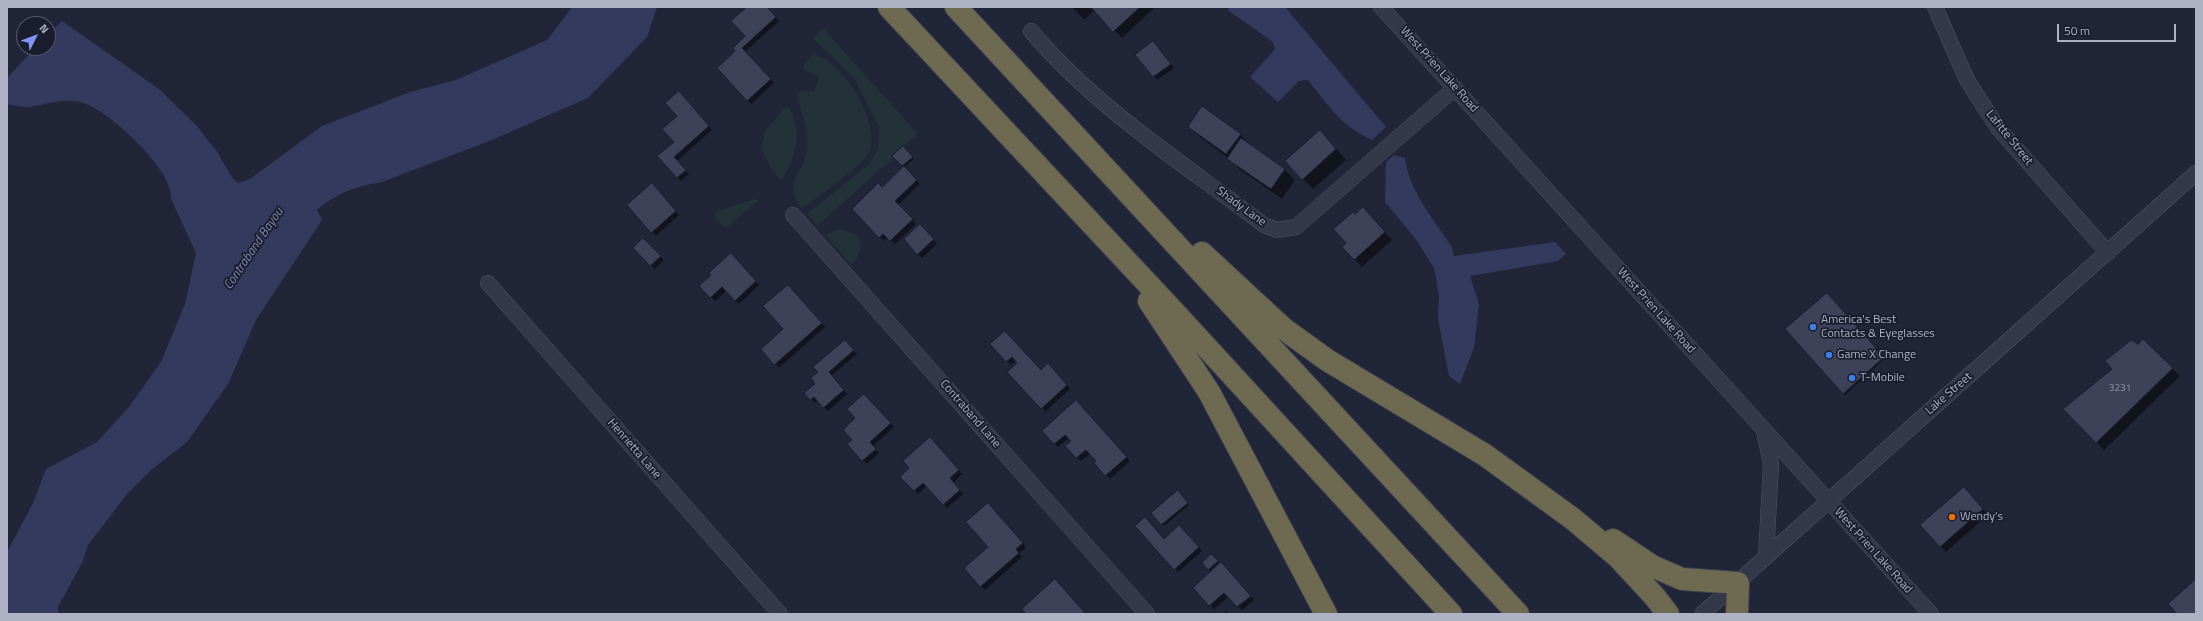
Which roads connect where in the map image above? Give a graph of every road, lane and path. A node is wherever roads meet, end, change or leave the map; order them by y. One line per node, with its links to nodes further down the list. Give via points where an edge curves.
1 (889, 7): 10 (highway)
2 (956, 7): 7 (highway)
3 (1381, 7): 6 (street, West Prien Lake Road)
4 (1935, 7): 11 (street, Lafitte Street, via 1967,80 1998,128)
5 (1031, 31): 6 (street, Shady Lane, via 1075,79 1103,103 1264,225 1277,230 1296,227)
6 (1455, 88): 13 (street, West Prien Lake Road)
7 (1095, 157): 15 (highway, via 1284,329 1327,360 1485,455); 22 (highway)
8 (2196, 173): 11 (street, Lake Street)
9 (793, 215): 19 (street, Contraband Lane)
10 (1100, 233): 20 (highway, via 1157,312 1209,392); 21 (highway)
11 (2108, 253): 14 (street, Lake Street)
12 (488, 283): 18 (street, Henrietta Lane)
13 (1763, 429): 14 (street, West Prien Lake Road); 16 (street, via 1771,464)
14 (1828, 501): 16 (street, Lake Street); 26 (street, West Prien Lake Road)
15 (1551, 504): 17 (highway, via 1652,566 1682,579); 23 (highway, via 1618,557)
16 (1766, 557): 17 (street, Lake Street)
17 (1738, 583): 24 (street, Lake Street); 25 (highway)
18 (780, 614)
19 (1147, 614)
20 (1326, 614)
21 (1451, 614)
22 (1518, 614)
23 (1668, 614)
24 (1702, 614)
25 (1737, 614)
26 (1931, 614)

